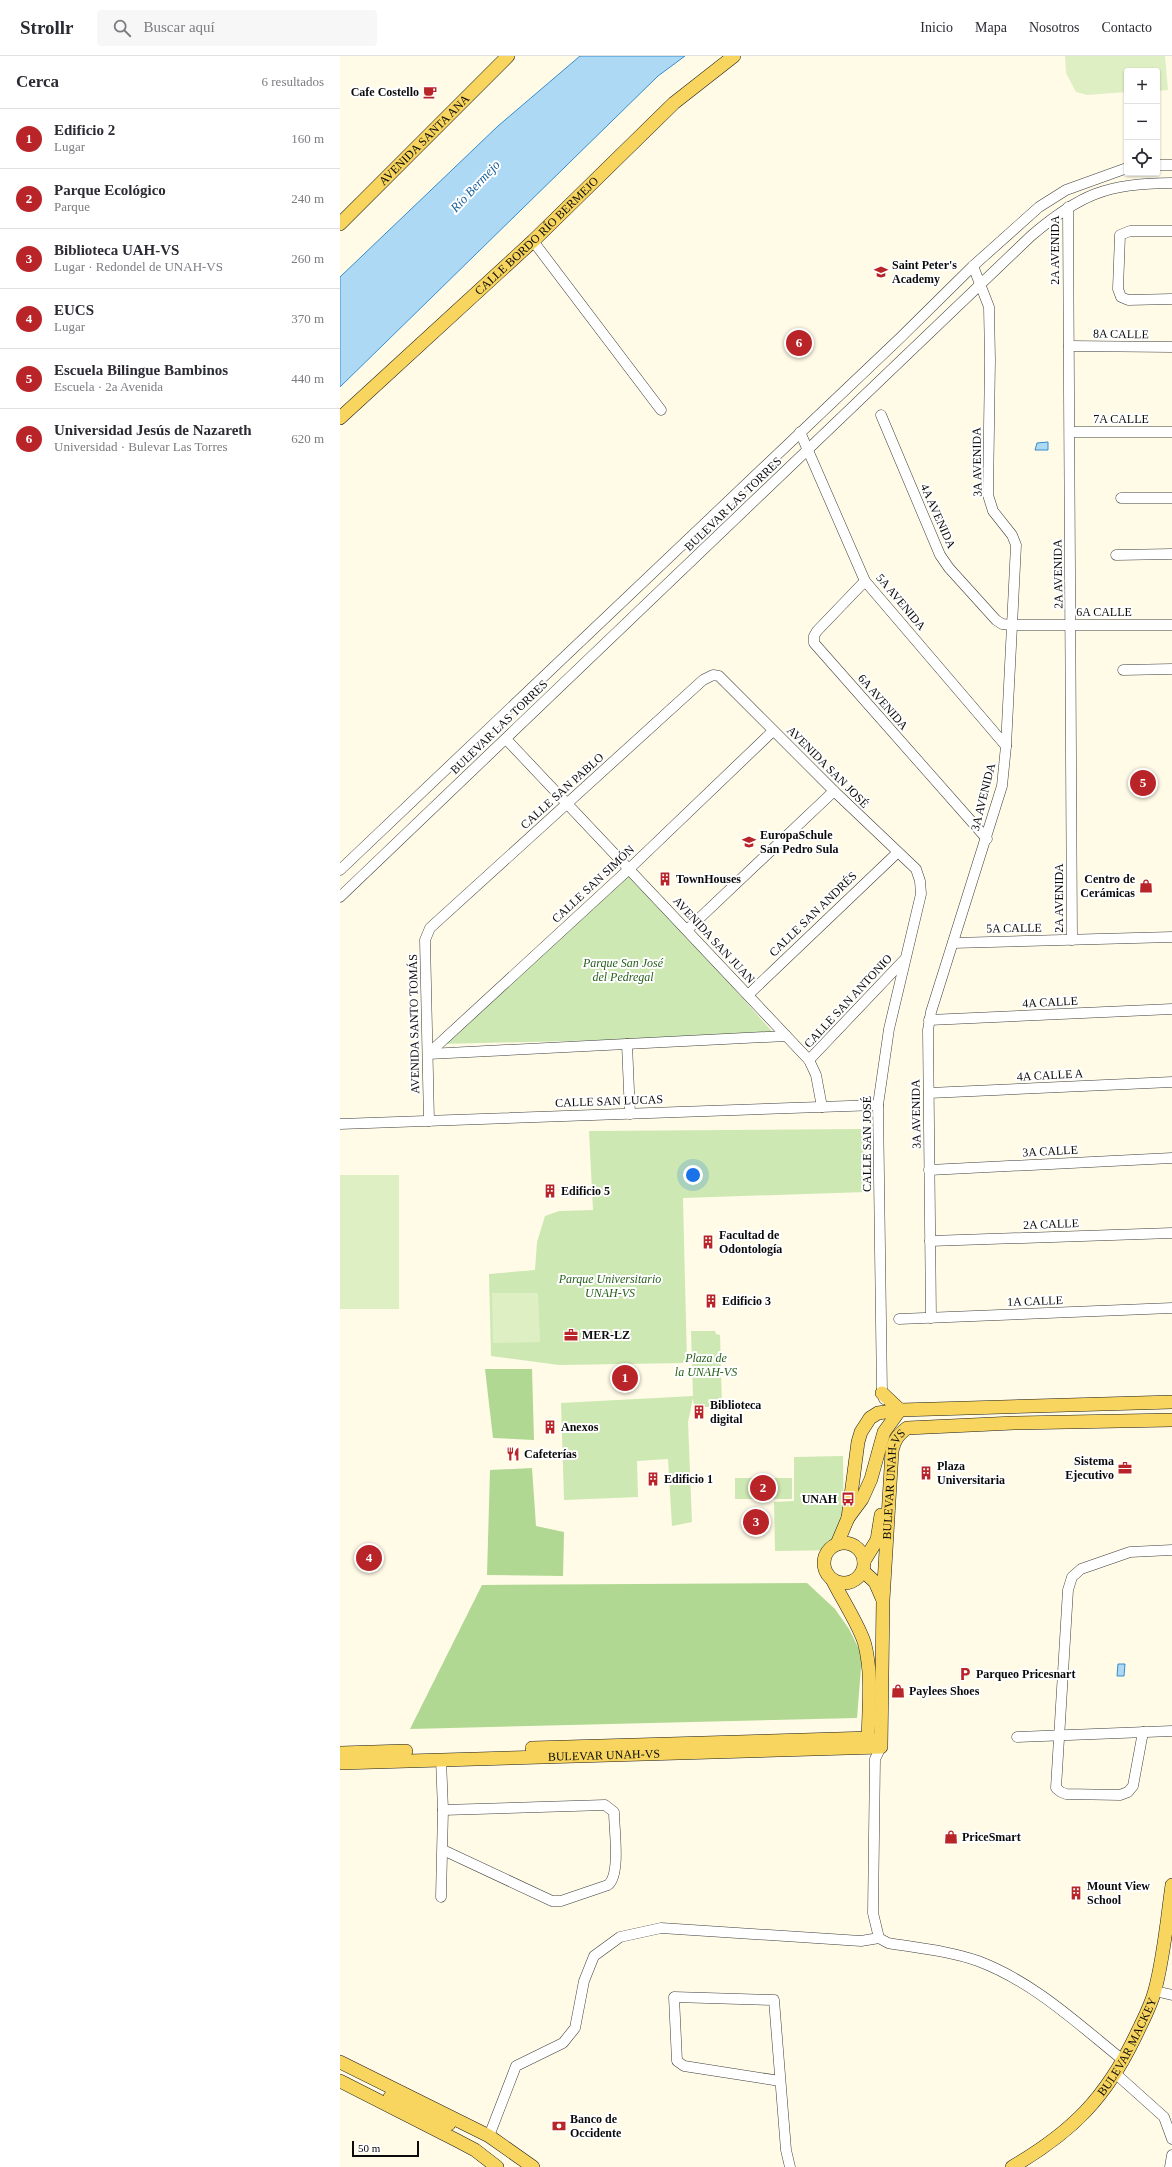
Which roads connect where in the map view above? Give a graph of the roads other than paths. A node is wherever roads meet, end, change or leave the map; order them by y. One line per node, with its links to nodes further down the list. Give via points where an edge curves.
1 (734, 56): 10 (main road, CALLE BORDO RÍO BERMEJO, via 674,102)
2 (505, 57): 8 (main road, AVENIDA SANTA ANA)
3 (1160, 165): 4 (street)
4 (1172, 165)
5 (1124, 169): 11 (street, BULEVAR LAS TORRES, via 1052,198)
6 (1172, 183): 7 (street, BULEVAR LAS TORRES, via 1126,184 1096,193)
7 (1068, 208): 12 (street, BULEVAR LAS TORRES, via 1031,236); 14 (street, 2A AVENIDA)
8 (340, 224)
9 (1172, 231): 13 (street, via 1123,233 1118,239 1118,289 1121,297 1128,300)
10 (533, 241): 16 (street); 18 (main road, CALLE BORDO RÍO BERMEJO)
11 (973, 266): 12 (street, 3A AVENIDA); 19 (street, BULEVAR LAS TORRES)
12 (980, 284): 22 (street, BULEVAR LAS TORRES); 28 (street, 3A AVENIDA, via 989,307 988,495 993,511 1012,535 1016,545)
13 (1172, 299)
14 (1069, 346): 15 (street, 8A CALLE); 20 (street, 2A AVENIDA)
15 (1172, 347)
16 (661, 410)
17 (881, 415): 28 (street, 4A AVENIDA, via 940,555 996,620 1002,624)
18 (340, 418)
19 (800, 432): 22 (street, 5A AVENIDA); 42 (street, BULEVAR LAS TORRES)
20 (1070, 432): 21 (street, 7A CALLE); 29 (street, 2A AVENIDA)
21 (1172, 432)
22 (808, 452): 27 (street, 5A AVENIDA); 35 (street, BULEVAR LAS TORRES)
23 (1121, 498): 24 (street)
24 (1172, 498)
25 (1172, 554): 26 (street)
26 (1116, 555)
27 (866, 581): 36 (street, 5A AVENIDA); 39 (street, 6A AVENIDA, via 817,632 814,643)
28 (1012, 625): 29 (street, 6A CALLE); 36 (street, 3A AVENIDA)
29 (1072, 625): 30 (street, 6A CALLE); 48 (street, 2A AVENIDA)
30 (1172, 625)
31 (1123, 670): 32 (street)
32 (1172, 670)
33 (713, 675): 34 (street, AVENIDA SAN JOSÉ, via 719,676); 38 (street, CALLE SAN PABLO, via 703,680)
34 (773, 731): 37 (street, AVENIDA SAN JOSÉ); 41 (street, CALLE SAN SIMÓN)
35 (506, 739): 38 (street, AVENIDA SAN JUAN); 44 (street, BULEVAR LAS TORRES)
36 (1006, 746): 39 (street, 3A AVENIDA, via 1002,786)
37 (834, 791): 40 (street, AVENIDA SAN JOSÉ); 46 (street)
38 (567, 804): 41 (street, AVENIDA SAN JUAN); 45 (street, CALLE SAN PABLO)
39 (986, 839): 49 (street, 3A AVENIDA)
40 (897, 853): 43 (street, AVENIDA SAN JOSÉ, via 916,869); 51 (street, CALLE SAN ANDRÉS)
41 (628, 869): 46 (street, AVENIDA SAN JUAN); 56 (street, CALLE SAN SIMÓN)
42 (340, 870)
43 (920, 881): 50 (street, CALLE SAN JOSÉ, via 921,894)
44 (340, 897)
45 (430, 928): 56 (street, AVENIDA SANTO TOMÁS, via 425,940)
46 (687, 930): 51 (street, AVENIDA SAN JUAN)
47 (1172, 937): 48 (street, 5A CALLE)
48 (1072, 940): 49 (street, 5A CALLE)
49 (953, 943): 53 (street, 3A AVENIDA)
50 (906, 959): 57 (street, CALLE SAN ANTONIO); 60 (street, CALLE SAN JOSÉ, via 889,1029)
51 (748, 995): 54 (street, AVENIDA SAN JUAN)
52 (1172, 1009): 53 (street, 4A CALLE)
53 (929, 1020): 59 (street, 3A AVENIDA)
54 (786, 1036): 55 (street); 57 (street, AVENIDA SAN JUAN)
55 (627, 1044): 56 (street); 62 (street)
56 (428, 1054): 63 (street, AVENIDA SANTO TOMÁS)
57 (810, 1060): 61 (street, AVENIDA SAN JUAN, via 816,1075)
58 (1172, 1082): 59 (street, 4A CALLE A)
59 (928, 1093): 66 (street, 3A AVENIDA)
60 (878, 1105): 61 (street, CALLE SAN LUCAS); 71 (street, CALLE SAN JOSÉ)
61 (822, 1107): 62 (street, CALLE SAN LUCAS)
62 (630, 1114): 63 (street, CALLE SAN LUCAS)
63 (429, 1121): 64 (street, CALLE SAN LUCAS)
64 (340, 1124)
65 (1172, 1158): 66 (street, 3A CALLE)
66 (929, 1170): 68 (street, 3A AVENIDA)
67 (1172, 1233): 68 (street, 2A CALLE)
68 (930, 1241): 70 (street, 3A AVENIDA)
69 (1172, 1308): 70 (street, 1A CALLE)
70 (931, 1318): 71 (street, 1A CALLE)
71 (881, 1320): 72 (street, CALLE SAN JOSÉ)
72 (882, 1393): 74 (main road)
73 (1172, 1402): 74 (main road)
74 (894, 1410): 77 (main road, BULEVAR UNAH-VS, via 862,1499); 77 (main road, via 870,1418 861,1432)
75 (1172, 1420): 76 (main road, BULEVAR UNAH-VS, via 907,1428 894,1441)
76 (889, 1504): 80 (main road, via 881,1514 877,1540); 82 (main road, BULEVAR UNAH-VS)
77 (848, 1518): 78 (main road, BULEVAR UNAH-VS)
78 (838, 1544): 80 (main road, via 848,1544 857,1548); 81 (main road, via 829,1550 824,1562 825,1571)
79 (1172, 1550): 85 (street, via 1122,1554 1081,1569 1072,1577 1068,1590)
80 (864, 1566): 81 (main road, via 856,1579 846,1583); 82 (main road)
81 (832, 1579): 87 (main road, via 865,1643)
82 (883, 1600): 87 (main road, BULEVAR UNAH-VS)
83 (1172, 1731): 84 (street)
84 (1143, 1732): 85 (street); 85 (street, via 1133,1786 1128,1792 1120,1795 1060,1792 1056,1788)
85 (1059, 1735): 86 (street)
86 (1017, 1737)
87 (875, 1742): 88 (main road, BULEVAR UNAH-VS); 96 (street, via 873,1913)
88 (517, 1752): 89 (main road, BULEVAR UNAH-VS); 90 (main road, BULEVAR UNAH-VS)
89 (340, 1753)
90 (441, 1759): 91 (main road, BULEVAR UNAH-VS); 92 (street)
91 (340, 1763)
92 (443, 1810): 93 (street); 93 (street, via 605,1805 614,1812 616,1872 608,1885 552,1901)
93 (442, 1850): 95 (street)
94 (1172, 1885): 97 (main road, BULEVAR MACKEY)
95 (441, 1897)
96 (879, 1938): 99 (street, via 888,1943 959,1956 998,1969 1040,1993); 108 (street, via 861,1940 661,1928 620,1937 594,1956 584,1981 575,2028 564,2043 516,2066)
97 (1155, 1991): 98 (street); 99 (main road, BULEVAR MACKEY)
98 (1172, 1995)
99 (1124, 2061): 102 (main road, BULEVAR MACKEY)
100 (340, 2062): 107 (main road)
101 (340, 2073): 106 (main road)
102 (1116, 2074): 105 (street); 117 (main road, BULEVAR MACKEY, via 1089,2109 1071,2127 1044,2148)
103 (780, 2081): 103 (street, via 774,2000 674,1996 677,2061 684,2066); 111 (street)
104 (340, 2082): 110 (main road)
105 (1168, 2115): 109 (street)
106 (444, 2123): 107 (main road); 110 (main road)
107 (471, 2127): 108 (main road)
108 (489, 2136): 114 (main road)
109 (1172, 2139)
110 (458, 2141): 113 (main road)
111 (786, 2150): 115 (street); 116 (street)
112 (1172, 2155): 118 (street)
113 (497, 2167)
114 (534, 2167)
115 (783, 2167)
116 (790, 2167)
117 (1012, 2167)
118 (1170, 2167)

